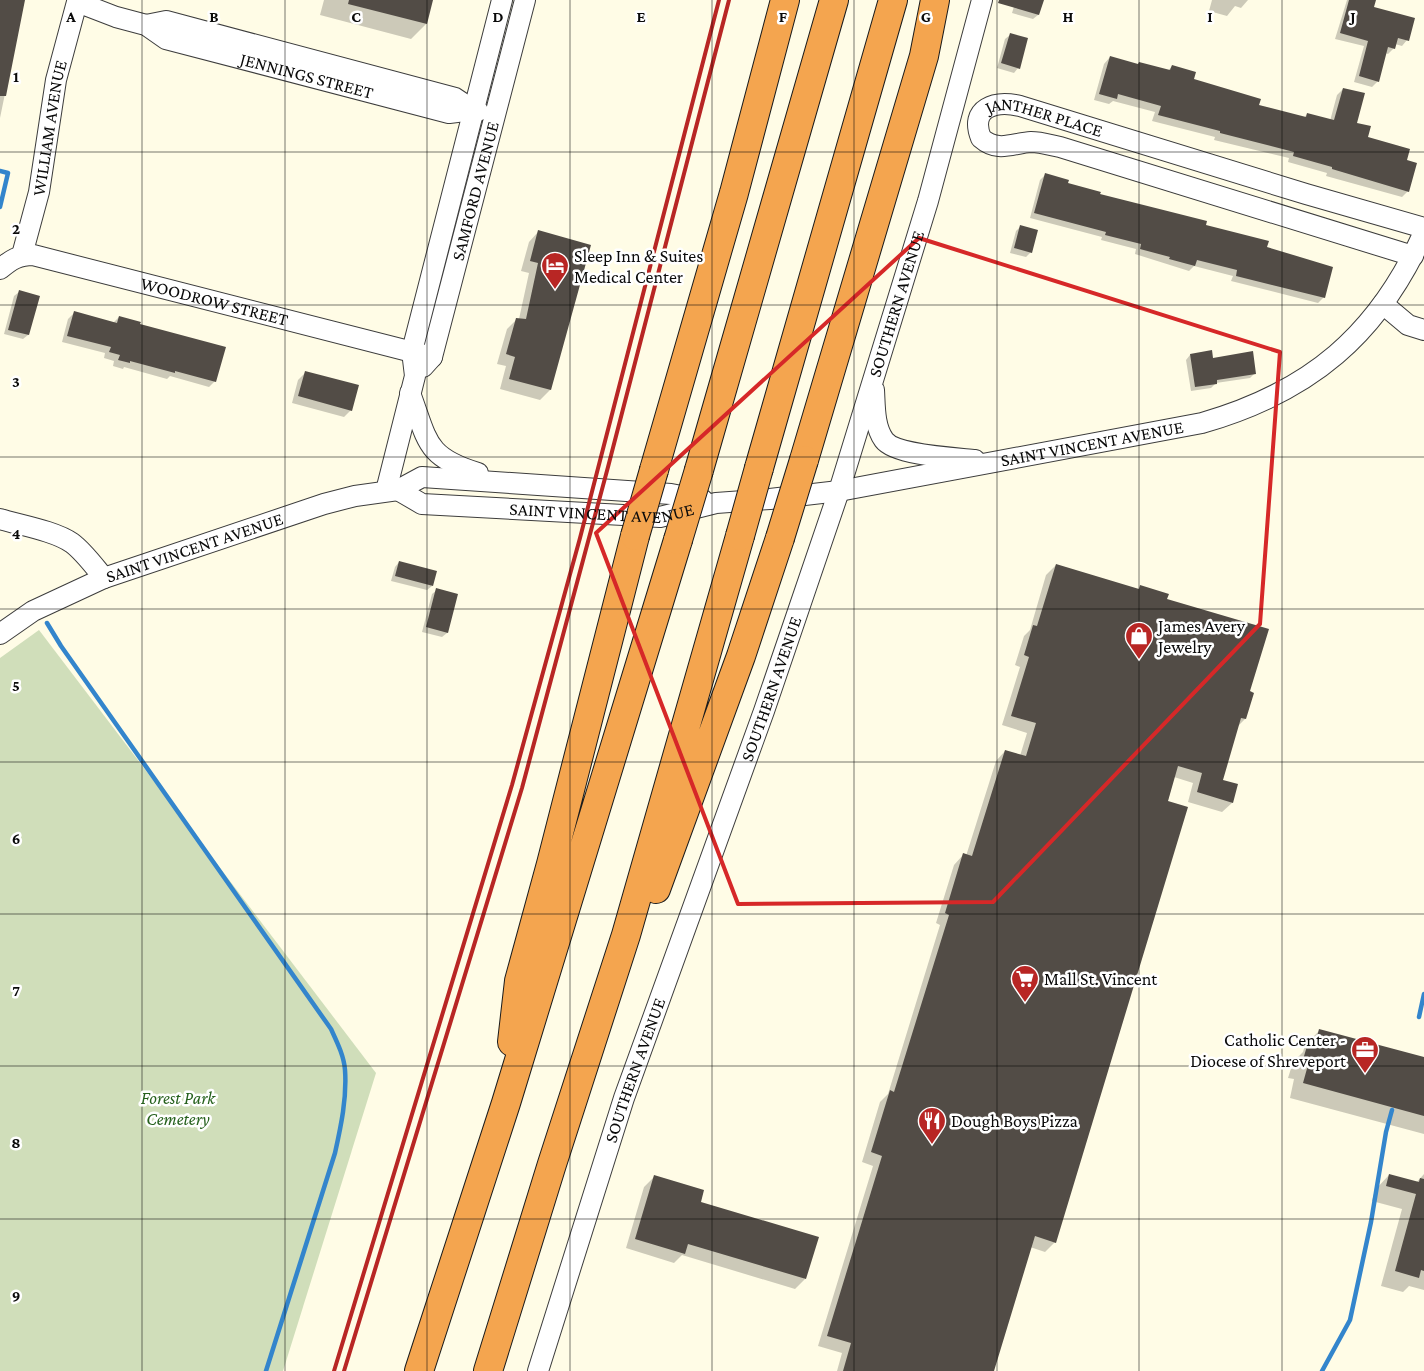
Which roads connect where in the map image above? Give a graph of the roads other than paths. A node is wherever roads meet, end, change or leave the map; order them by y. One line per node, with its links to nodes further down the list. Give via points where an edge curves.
1 (502, 0): 11 (street, SAMFORD AVENUE)
2 (525, 0): 12 (street, SAMFORD AVENUE)
3 (785, 0): 33 (highway, bridge, via 734,194 635,536 518,981)
4 (834, 0): 33 (highway, bridge, via 699,470)
5 (935, 0): 10 (highway)
6 (952, 0): 10 (highway, via 946,18)
7 (982, 0): 23 (street, SOUTHERN AVENUE, via 928,202)
8 (77, 2): 11 (street, JENNINGS STREET, via 146,25 166,21 253,53 455,98); 16 (street, WILLIAM AVENUE, via 56,80 38,192)
9 (892, 3): 34 (highway, bridge, via 626,935)
10 (924, 56): 34 (highway, bridge, via 780,538 665,867)
11 (473, 110): 12 (street, JENNINGS STREET); 13 (street, SAMFORD AVENUE)
12 (496, 116): 14 (street, SAMFORD AVENUE)
13 (455, 183): 14 (street); 21 (street, SAMFORD AVENUE)
14 (478, 188): 22 (street, SAMFORD AVENUE)
15 (1424, 230): 17 (street, SAINT VINCENT AVENUE); 17 (street, JANTHER PLACE, via 1020,106 992,105 979,120 981,138 995,146 1031,142 1060,147)
16 (22, 255): 18 (street); 21 (street, WOODROW STREET, via 33,255)
17 (1413, 256): 19 (street, SAINT VINCENT AVENUE)
18 (0, 269)
19 (1383, 304): 20 (street, via 1408,325); 25 (street, SAINT VINCENT AVENUE, via 1346,346 1312,374 1249,408 1202,423)
20 (1424, 330)
21 (412, 352): 22 (street, WOODROW STREET); 24 (street, SAMFORD AVENUE)
22 (432, 357): 24 (street, SAMFORD AVENUE)
23 (873, 380): 25 (street, via 877,422 888,444 920,454); 28 (street, SOUTHERN AVENUE)
24 (413, 385): 26 (street, via 426,437 438,455 455,465); 27 (street, SAMFORD AVENUE)
25 (994, 462): 28 (street, SAINT VINCENT AVENUE)
26 (508, 482): 27 (street, SAINT VINCENT AVENUE, via 422,477); 29 (street, SAINT VINCENT AVENUE, via 671,494)
27 (392, 491): 29 (street, SAINT VINCENT AVENUE, via 422,504 660,518); 31 (street, SAINT VINCENT AVENUE, via 324,504)
28 (839, 491): 29 (street, SAINT VINCENT AVENUE); 37 (street, SOUTHERN AVENUE, via 764,711 624,1098)
29 (716, 503)
30 (0, 519): 31 (street, via 72,543)
31 (104, 578): 32 (street, SAINT VINCENT AVENUE, via 33,611)
32 (0, 634)
33 (506, 1102): 35 (highway)
34 (552, 1164): 36 (highway)
35 (419, 1371)
36 (488, 1371)
37 (538, 1371)

